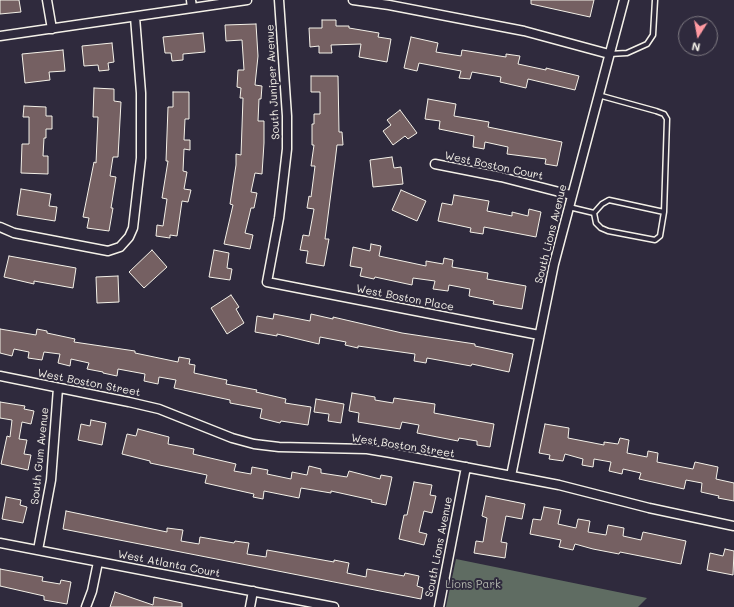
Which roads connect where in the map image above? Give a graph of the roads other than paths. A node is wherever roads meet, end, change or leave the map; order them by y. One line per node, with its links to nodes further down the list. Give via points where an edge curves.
1 (47, 0): 9 (street)
2 (247, 0): 7 (street)
3 (279, 0): 19 (street, South Juniper Avenue, via 287,149 280,210)
4 (353, 0): 11 (street, via 524,31)
5 (624, 0): 11 (street, South Lions Avenue)
6 (655, 0): 11 (lane, via 653,35 647,44 627,53)
7 (191, 4): 8 (street)
8 (135, 17): 9 (street); 18 (street, via 141,93 141,158 133,228 123,243 115,250 108,251 14,233)
9 (52, 29): 10 (street)
10 (0, 36)
11 (609, 54): 12 (street, South Lions Avenue)
12 (598, 95): 14 (street, South Lions Avenue); 16 (lane, via 656,111 664,114 667,119)
13 (435, 164): 14 (street, West Boston Court, via 501,176)
14 (571, 195): 15 (street, South Lions Avenue)
15 (568, 207): 17 (lane); 20 (street, South Lions Avenue)
16 (664, 212): 17 (lane, via 609,200); 17 (lane, via 660,236 655,240 601,228 596,223)
17 (594, 213)
18 (0, 227)
19 (267, 282): 20 (street, West Boston Place)
20 (539, 335): 24 (street, South Lions Avenue)
21 (0, 376): 22 (street, West Boston Street)
22 (58, 388): 23 (street, West Boston Street, via 159,409 254,444 367,449); 27 (street, South Gum Avenue, via 51,480)
23 (466, 467): 24 (street, West Boston Street); 33 (street, South Lions Avenue)
24 (511, 476): 25 (street, West Boston Street)
25 (734, 526)
26 (0, 543): 27 (street, West Atlanta Court)
27 (38, 550): 28 (street, West Atlanta Court)
28 (98, 562): 29 (street, West Atlanta Court); 30 (street)
29 (253, 591): 31 (street); 32 (street, West Atlanta Court)
30 (86, 607)
31 (250, 607)
32 (334, 607)
33 (439, 607)

